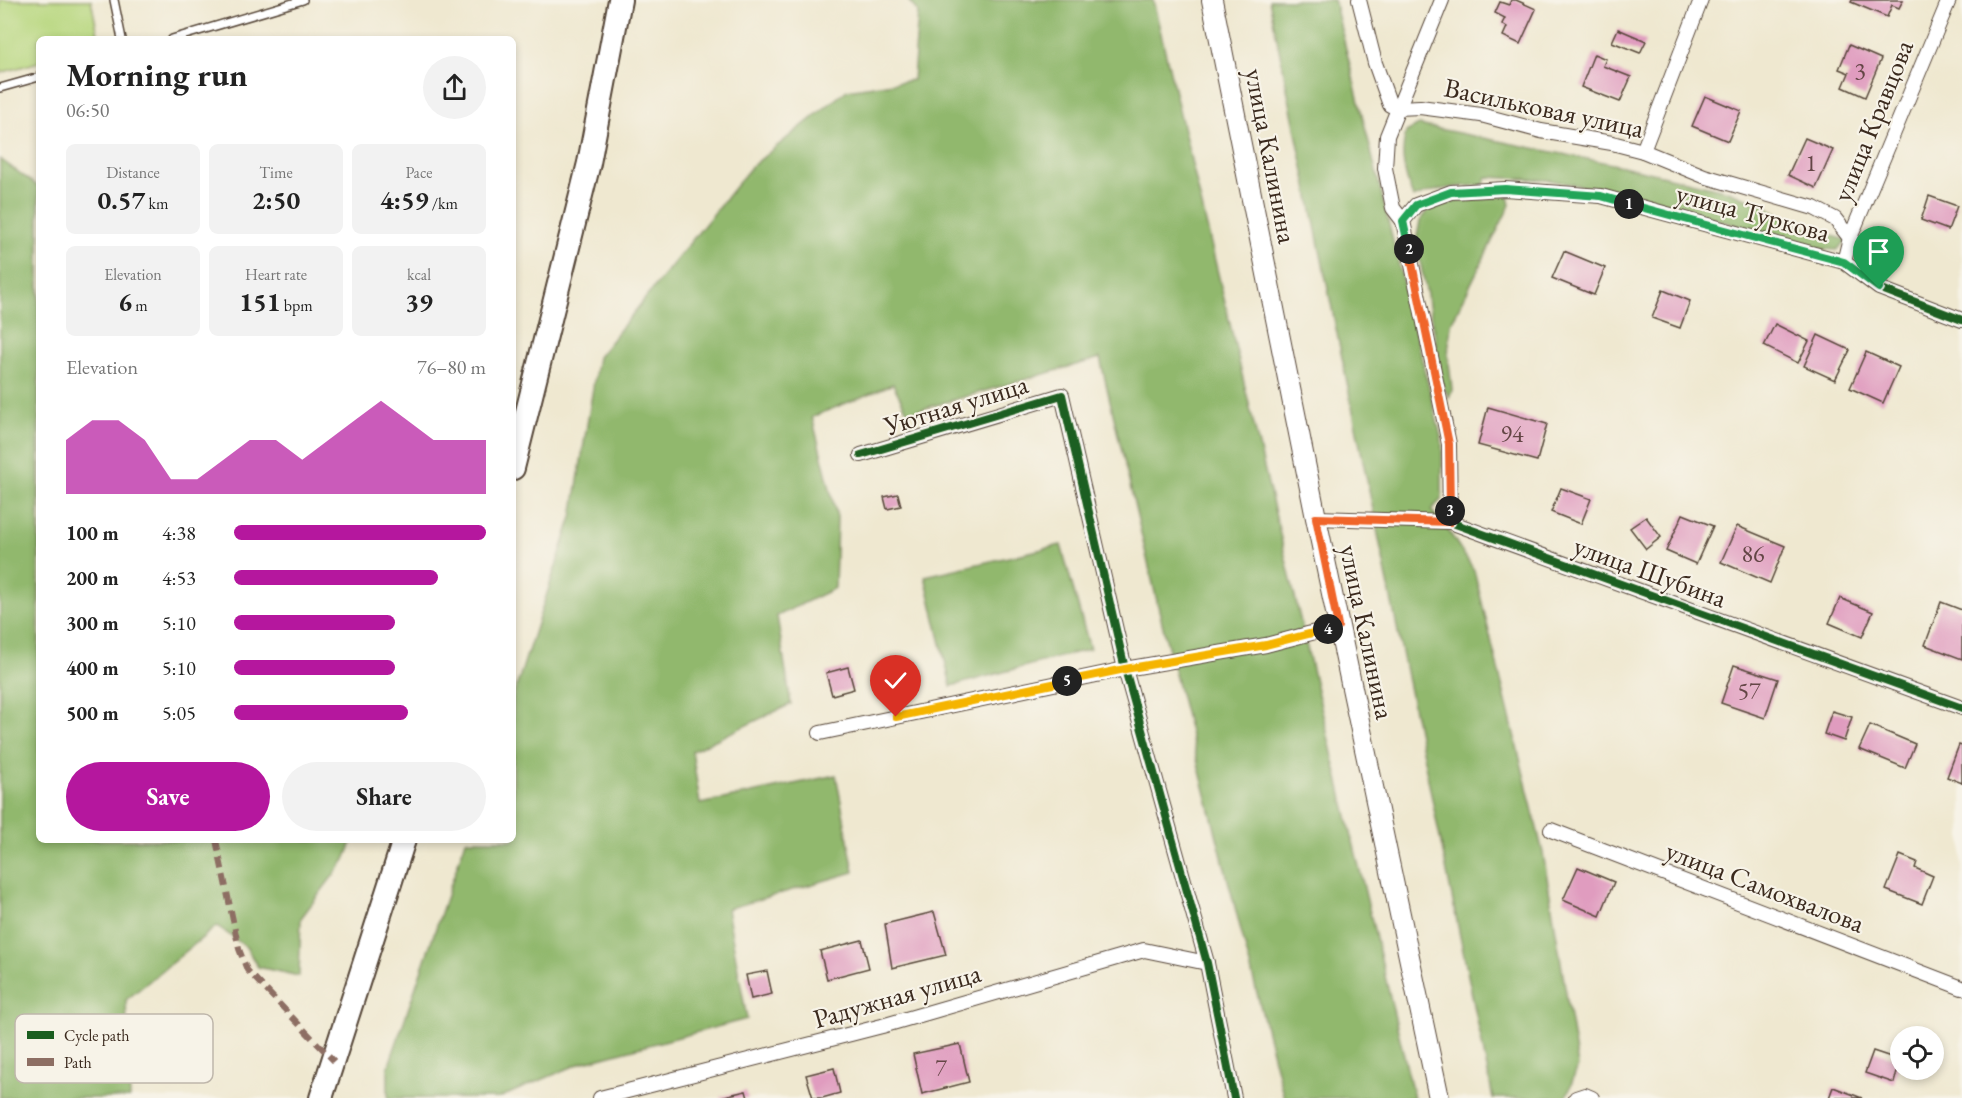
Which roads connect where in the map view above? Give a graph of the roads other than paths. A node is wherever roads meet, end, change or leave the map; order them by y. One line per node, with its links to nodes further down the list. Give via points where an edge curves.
1 (114, 0): 9 (lane)
2 (303, 0): 10 (lane)
3 (620, 0): 20 (main road, via 589,162)
4 (1212, 0): 21 (main road, улица Калинина)
5 (1359, 0): 13 (street, via 1374,63 1390,105)
6 (1442, 0): 13 (street)
7 (1701, 0): 14 (street)
8 (1948, 0): 16 (street, улица Кравцова)
9 (121, 36)
10 (182, 36)
11 (36, 78): 12 (lane)
12 (0, 88)
13 (1398, 108): 14 (street, Васильковая улица, via 1481,115); 15 (street, via 1387,136 1385,168 1393,208)
14 (1643, 151): 16 (street, Васильковая улица, via 1704,176 1814,208 1835,219)
15 (1403, 221): 17 (street, улица Туркова, via 1416,205 1451,192 1505,189 1601,196); 22 (street, via 1449,444)
16 (1850, 238): 17 (street, улица Кравцова)
17 (1844, 262): 18 (street, улица Туркова, via 1879,288)
18 (1962, 320)
19 (861, 455): 24 (street, Уютная улица, via 1062,395)
20 (516, 456)
21 (1316, 518): 22 (street, улица Шубина); 23 (main road, улица Калинина)
22 (1450, 522): 25 (street, улица Шубина)
23 (1338, 626): 24 (street, via 1266,645); 34 (main road, улица Калинина)
24 (1125, 669): 26 (street); 29 (street)
25 (1962, 708)
26 (820, 733)
27 (1551, 830): 30 (street, улица Самохвалова)
28 (403, 843): 31 (main road)
29 (1207, 963): 32 (street, Радужная улица, via 1144,950 882,1026); 33 (street)
30 (1962, 988)
31 (321, 1098)
32 (600, 1098)
33 (1234, 1098)
34 (1439, 1098)
35 (1576, 1098): 36 (street)
36 (1592, 1098)

